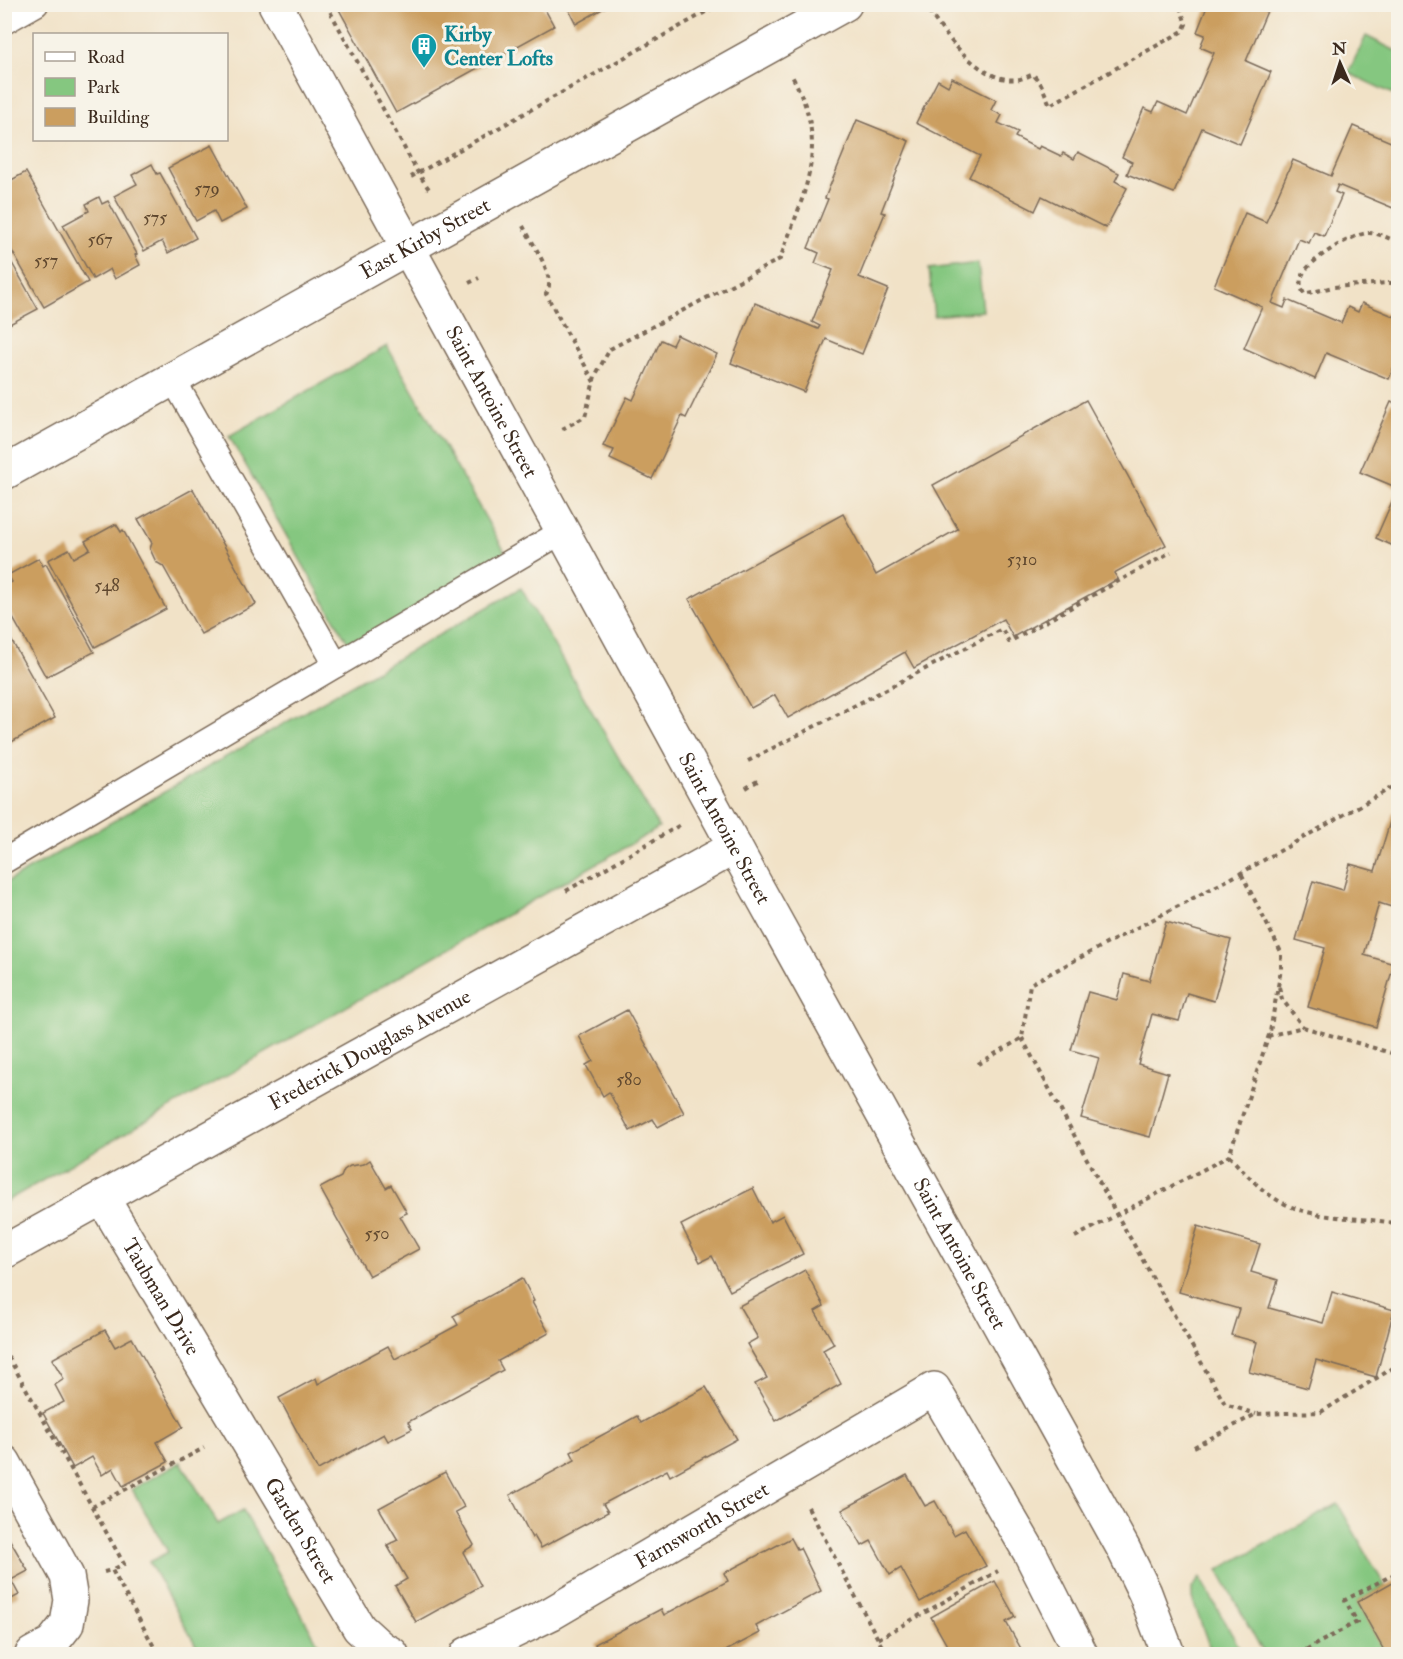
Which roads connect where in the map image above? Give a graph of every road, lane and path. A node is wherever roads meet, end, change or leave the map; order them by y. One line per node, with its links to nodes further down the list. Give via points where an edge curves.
1 (36, 4): 8 (lane)
2 (275, 4): 15 (street, Saint Antoine Street)
3 (326, 4): 10 (path)
4 (720, 4): 10 (path)
5 (845, 4): 15 (street, East Kirby Street)
6 (924, 4): 7 (path, via 950,42 982,68 1018,80 1033,74 1050,105 1183,31 1186,24)
7 (1179, 4)
8 (4, 22)
9 (790, 73): 18 (path, via 808,109 813,159 780,259 610,349)
10 (418, 173): 11 (path); 12 (path)
11 (410, 178)
12 (432, 193)
13 (523, 225): 18 (path, via 550,282 546,294)
14 (1398, 242): 16 (path, via 1369,233 1354,237 1306,269 1300,288 1304,294 1333,287)
15 (409, 249): 17 (street, East Kirby Street); 21 (street, Saint Antoine Street)
16 (1398, 284)
17 (173, 379): 20 (street, East Kirby Street); 23 (lane)
18 (594, 382): 19 (path, via 585,417)
19 (562, 429)
20 (4, 473)
21 (563, 531): 23 (lane); 29 (street, Saint Antoine Street)
22 (1171, 552): 24 (path, via 1009,642 1002,629)
23 (336, 665): 30 (lane)
24 (748, 761)
25 (759, 780): 27 (path)
26 (1398, 784): 31 (path)
27 (746, 788)
28 (680, 825): 32 (path)
29 (735, 847): 40 (street, Frederick Douglass Avenue); 65 (street, Saint Antoine Street, via 1123,1548)
30 (4, 861)
31 (1241, 873): 33 (path, via 1281,952); 36 (path, via 1030,984)
32 (566, 891)
33 (1278, 984): 34 (path, via 1282,999); 35 (path)
34 (1303, 1027): 35 (path); 37 (path)
35 (1268, 1036): 39 (path)
36 (1022, 1038): 38 (path); 41 (path)
37 (1398, 1055)
38 (978, 1064)
39 (1229, 1156): 41 (path); 42 (path, via 1284,1204 1317,1215)
40 (103, 1198): 44 (street, Frederick Douglass Avenue); 47 (street, Taubman Drive)
41 (1117, 1215): 43 (path); 48 (path, via 1225,1404)
42 (1398, 1224)
43 (1075, 1237)
44 (4, 1252)
45 (4, 1349): 53 (path)
46 (1398, 1365): 48 (path, via 1321,1412)
47 (221, 1396): 61 (street, Garden Street, via 359,1629)
48 (1256, 1414): 49 (path)
49 (1194, 1447)
50 (204, 1448): 53 (path)
51 (4, 1462): 57 (street)
52 (789, 1473): 54 (street, Farnsworth Street, via 934,1389); 58 (path); 62 (street, Farnsworth Street, via 552,1613)
53 (92, 1507): 55 (path, via 124,1564)
54 (1030, 1553): 58 (path); 64 (street)
55 (112, 1570): 57 (path); 60 (path)
56 (1398, 1572): 66 (path, via 1345,1600 1357,1622)
57 (67, 1576): 59 (street, via 71,1600 67,1624)
58 (878, 1639): 63 (path)
59 (42, 1649)
60 (158, 1654)
61 (392, 1654)
62 (467, 1654)
63 (886, 1654)
64 (1081, 1654)
65 (1168, 1654)
66 (1298, 1654)

